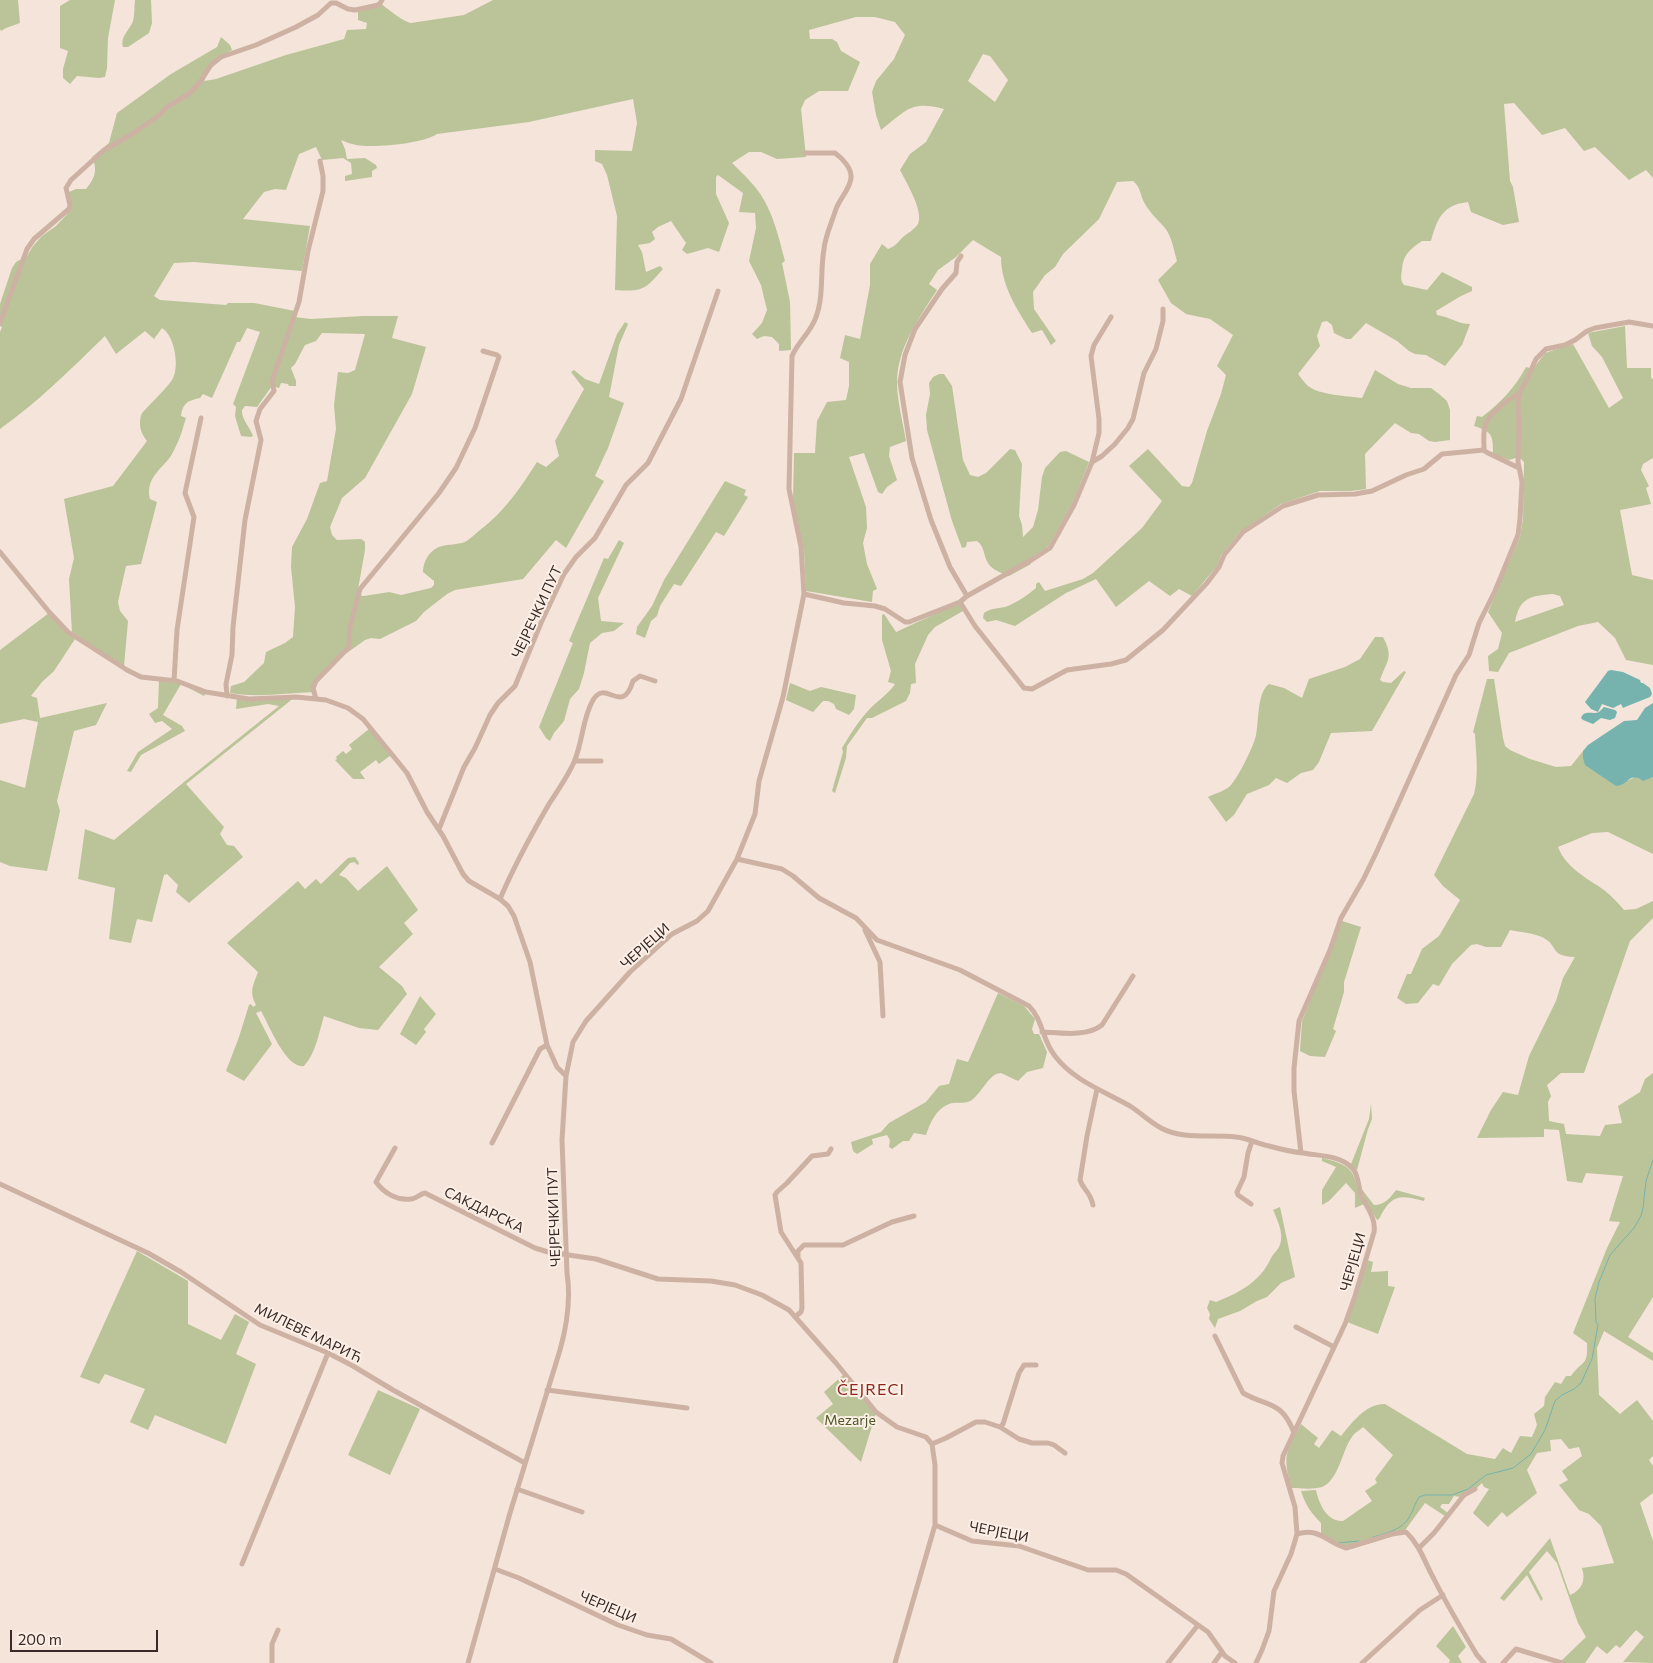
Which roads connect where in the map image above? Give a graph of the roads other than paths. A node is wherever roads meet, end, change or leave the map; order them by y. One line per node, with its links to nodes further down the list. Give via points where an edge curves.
1 (382, 0): 8 (street, via 376,6 355,10 332,3 296,27 221,57 210,65 190,93 86,166 67,185 69,209 27,249)
2 (805, 153): 19 (street, via 835,153 851,172 851,178 835,212 824,247 817,316 792,356 789,489 801,547)
3 (320, 161): 24 (street, via 323,192 299,302 272,381 274,391 260,409 256,421 261,440 244,530)
4 (961, 256): 20 (street, via 956,262 956,273 915,329 905,355 900,382 912,458 931,520 950,567)
5 (718, 292): 28 (street, ЧЕЈРЕЧКИ ПУТ, via 681,399 648,464 626,484 595,538 564,574 515,686 490,715)
6 (1162, 309): 15 (street, via 1163,321 1156,349 1144,374 1133,418 1115,444)
7 (1111, 318): 15 (street, via 1094,344 1091,356 1099,419)
8 (0, 323)
9 (1653, 326): 11 (street, via 1630,322 1595,328 1565,345 1546,349 1536,359)
10 (483, 351): 25 (street, via 499,357 468,446 439,493 360,589 350,627 350,647 316,681 313,688)
11 (1519, 394): 13 (street, via 1506,401 1485,424); 14 (street)
12 (201, 418): 22 (street, via 185,494 194,517 177,630)
13 (1484, 450): 16 (street); 21 (street, via 1442,454 1424,469 1372,491 1318,495 1283,506 1243,532 1207,583 1163,630 1126,660 1067,670 1032,689 1024,688 1019,682)
14 (1518, 458): 16 (street); 17 (street)
15 (1092, 462): 20 (street, via 1074,505 1050,548)
16 (1508, 462): 17 (street)
17 (1519, 468): 42 (street, via 1522,482 1520,519 1514,547 1479,623 1469,656 1456,675 1377,851 1341,918 1299,1021 1294,1091)
18 (0, 552): 22 (street, via 50,613 77,639 141,677)
19 (804, 594): 21 (street, via 885,609 905,622); 29 (street, via 783,697 759,781 755,814)
20 (967, 596): 21 (street)
21 (960, 602)
22 (174, 681): 24 (street)
23 (655, 681): 26 (street, via 640,676 633,681 626,696 596,695)
24 (226, 696): 25 (street)
25 (316, 699): 28 (street, via 344,705 363,719 407,773)
26 (575, 761): 27 (street); 30 (street, via 510,874)
27 (601, 761)
28 (438, 829): 30 (street, via 466,877)
29 (737, 859): 31 (street, ЧЕРЈЕЦИ, via 782,869 819,898); 36 (street, ЧЕРЈЕЦИ, via 702,918 672,934 630,972 586,1021 573,1042)
30 (500, 899): 35 (street, via 514,916 525,947)
31 (861, 923): 33 (street, ЧЕРЈЕЦИ, via 880,962); 34 (street, ЧЕРЈЕЦИ, via 883,943 960,970 1025,1003 1037,1014)
32 (1133, 976): 34 (street, via 1102,1025 1095,1030)
33 (882, 1016)
34 (1042, 1032): 37 (street, ЧЕРЈЕЦИ, via 1062,1064)
35 (547, 1045): 36 (street, via 557,1067); 39 (street, via 540,1049)
36 (566, 1076): 47 (street, ЧЕЈРЕЧКИ ПУТ, via 562,1147)
37 (1097, 1089): 38 (street, ЧЕРЈЕЦИ, via 1172,1132); 45 (street, via 1080,1180)
38 (1252, 1141): 42 (street, ЧЕРЈЕЦИ); 44 (street, via 1237,1192)
39 (492, 1143)
40 (395, 1148): 47 (street, САКДАРСКА, via 376,1182 386,1192 410,1199 426,1193 536,1248)
41 (831, 1149): 48 (street, via 828,1154 812,1156 775,1195 780,1232)
42 (1301, 1153): 52 (street, ЧЕРЈЕЦИ, via 1332,1158 1352,1168 1374,1223 1355,1296)
43 (0, 1184): 53 (street, МИЛЕВЕ МAРИЋ, via 130,1244 176,1269 260,1325)
44 (1251, 1204)
45 (1093, 1205)
46 (914, 1216): 48 (street, via 843,1244 804,1245 798,1251)
47 (567, 1254): 49 (street, via 596,1259 658,1279 735,1285 762,1295); 55 (street, ЧЕЈРЕЧКИ ПУТ, via 570,1288 566,1326)
48 (798, 1258): 49 (street, via 802,1270 803,1300 801,1312)
49 (796, 1316): 59 (street, via 876,1412 897,1427 926,1438)
50 (1296, 1327): 52 (street)
51 (1215, 1336): 58 (street, via 1243,1393 1279,1410)
52 (1334, 1347): 58 (street, ЧЕРЈЕЦИ)
53 (328, 1353): 61 (street, МИЛЕВЕ МAРИЋ); 68 (street)
54 (1036, 1365): 57 (street, via 1024,1365 1019,1373)
55 (547, 1390): 56 (street); 61 (street, ЧЕЈРЕЧКИ ПУТ)
56 (688, 1408)
57 (1000, 1427): 59 (street, via 976,1422); 60 (street, via 1019,1439 1048,1443)
58 (1294, 1433): 66 (street, ЧЕРЈЕЦИ, via 1285,1449 1282,1464 1295,1508)
59 (932, 1444): 65 (street)
60 (1065, 1453)
61 (525, 1463): 62 (street, ЧЕЈРЕЧКИ ПУТ)
62 (517, 1489): 64 (street); 69 (street, ЧЕЈРЕЧКИ ПУТ)
63 (1474, 1489): 67 (street, via 1464,1496)
64 (582, 1512)
65 (935, 1525): 71 (street, ЧЕРЈЕЦИ, via 972,1541 1019,1546 1088,1570 1116,1570); 77 (street)
66 (1297, 1534): 67 (street, via 1321,1535 1346,1548 1406,1532); 81 (street, via 1274,1591 1269,1630)
67 (1419, 1548): 70 (street)
68 (242, 1564)
69 (494, 1569): 75 (street, ЧЕЈРЕЧКИ ПУТ); 76 (street, ЧЕРЈЕЦИ, via 618,1625 671,1639)
70 (1443, 1595): 82 (street, via 1420,1610); 83 (street)
71 (1198, 1625): 73 (street, ЧЕРЈЕЦИ, via 1208,1632); 78 (street)
72 (278, 1630): 74 (street, via 272,1644)
73 (1222, 1652): 79 (street); 80 (street, ЧЕРЈЕЦИ)
74 (272, 1663)
75 (468, 1663)
76 (711, 1663)
77 (895, 1663)
78 (1168, 1663)
79 (1214, 1663)
80 (1235, 1663)
81 (1256, 1663)
82 (1362, 1663)
83 (1484, 1663)
84 (1503, 1663): 85 (street, via 1519,1649)
85 (1562, 1663)

